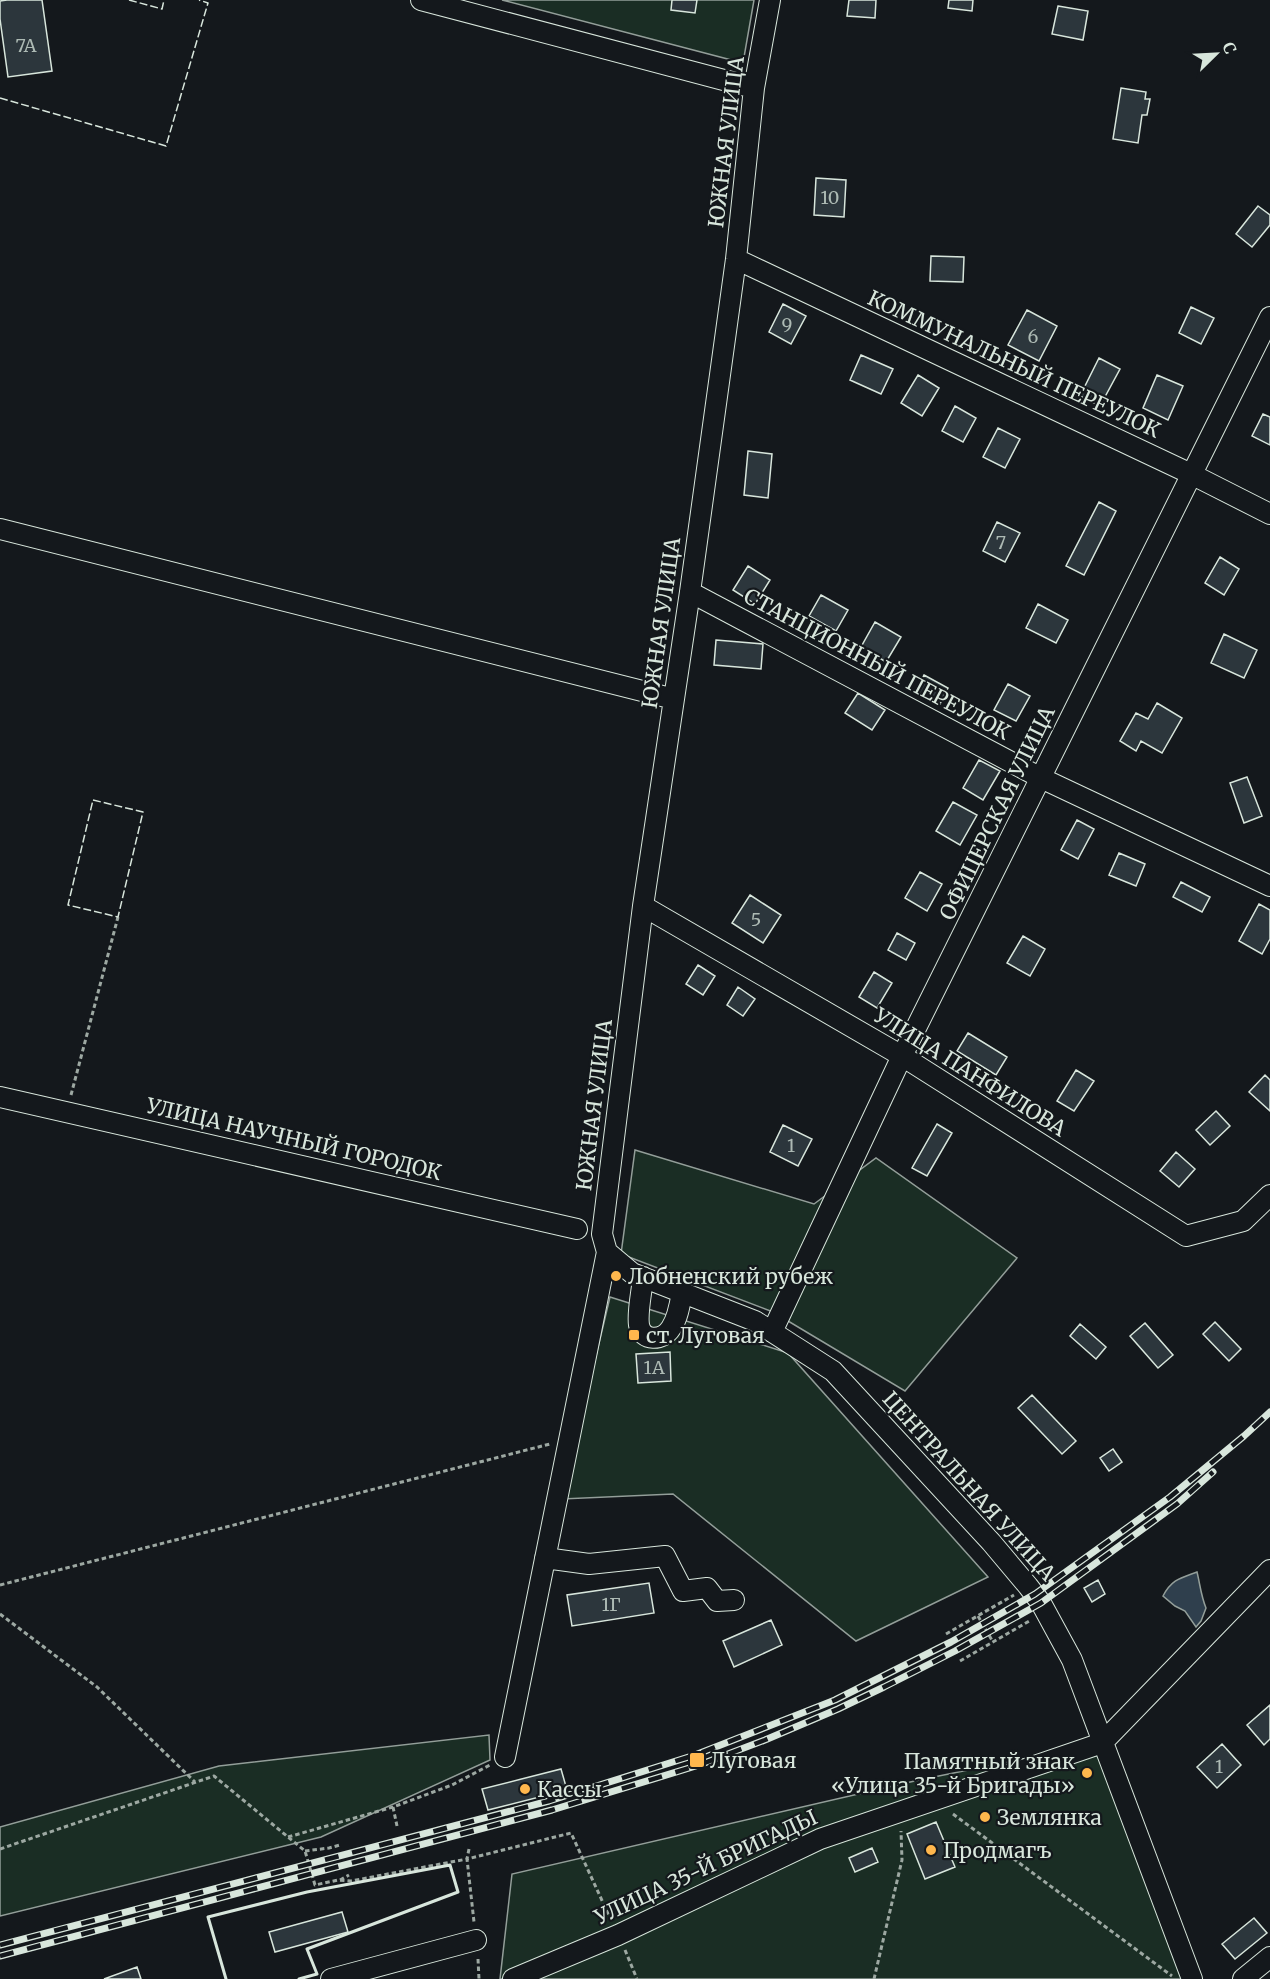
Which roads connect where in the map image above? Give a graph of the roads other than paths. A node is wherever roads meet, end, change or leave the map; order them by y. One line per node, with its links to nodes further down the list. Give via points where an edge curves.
1 (421, 0): 3 (street)
2 (770, 0): 3 (street, ЮЖНАЯ УЛИЦА)
3 (754, 88): 4 (street, ЮЖНАЯ УЛИЦА)
4 (736, 259): 6 (street, КОММУНАЛЬНЫЙ ПЕРЕУЛОК); 9 (street, ЮЖНАЯ УЛИЦА)
5 (1270, 317): 6 (street, ОФИЦЕРСКАЯ УЛИЦА)
6 (1191, 474): 7 (street, КОММУНАЛЬНЫЙ ПЕРЕУЛОК); 11 (street, ОФИЦЕРСКАЯ УЛИЦА)
7 (1270, 514)
8 (0, 529): 10 (street)
9 (690, 592): 10 (street, ЮЖНАЯ УЛИЦА); 11 (street, СТАНЦИОННЫЙ ПЕРЕУЛОК)
10 (674, 699): 13 (street, ЮЖНАЯ УЛИЦА)
11 (1041, 778): 12 (street, СТАНЦИОННЫЙ ПЕРЕУЛОК); 14 (street, ОФИЦЕРСКАЯ УЛИЦА)
12 (1270, 886)
13 (643, 906): 14 (street, УЛИЦА ПАНФИЛОВА); 18 (street, ЮЖНАЯ УЛИЦА, via 602,1234)
14 (902, 1056): 16 (street, УЛИЦА ПАНФИЛОВА, via 1186,1236 1243,1221); 21 (street, ОФИЦЕРСКАЯ УЛИЦА)
15 (0, 1096): 17 (street, УЛИЦА НАУЧНЫЙ ГОРОДОК)
16 (1270, 1195)
17 (577, 1229)
18 (607, 1252): 19 (street, ЦЕНТРАЛЬНАЯ УЛИЦА); 22 (street, ЮЖНАЯ УЛИЦА)
19 (643, 1277): 20 (street, ЦЕНТРАЛЬНАЯ УЛИЦА); 20 (street, via 639,1324 649,1338 662,1336 671,1329)
20 (682, 1292): 21 (street, ЦЕНТРАЛЬНАЯ УЛИЦА, via 755,1321)
21 (772, 1332): 25 (street, ЦЕНТРАЛЬНАЯ УЛИЦА, via 833,1371 1028,1586 1072,1660)
22 (545, 1558): 24 (street, via 589,1564 665,1556 683,1590 707,1588 717,1601); 26 (street, ЮЖНАЯ УЛИЦА)
23 (1270, 1570): 25 (street, УЛИЦА 35-Й БРИГАДЫ)
24 (734, 1600)
25 (1102, 1743): 30 (street, УЛИЦА 35-Й БРИГАДЫ, via 820,1839 618,1935); 31 (street, ЦЕНТРАЛЬНАЯ УЛИЦА)
26 (505, 1757)
27 (476, 1940): 29 (street)
28 (1270, 1957): 32 (street)
29 (331, 1979)
30 (513, 1979)
31 (1192, 1979)
32 (1243, 1979)

